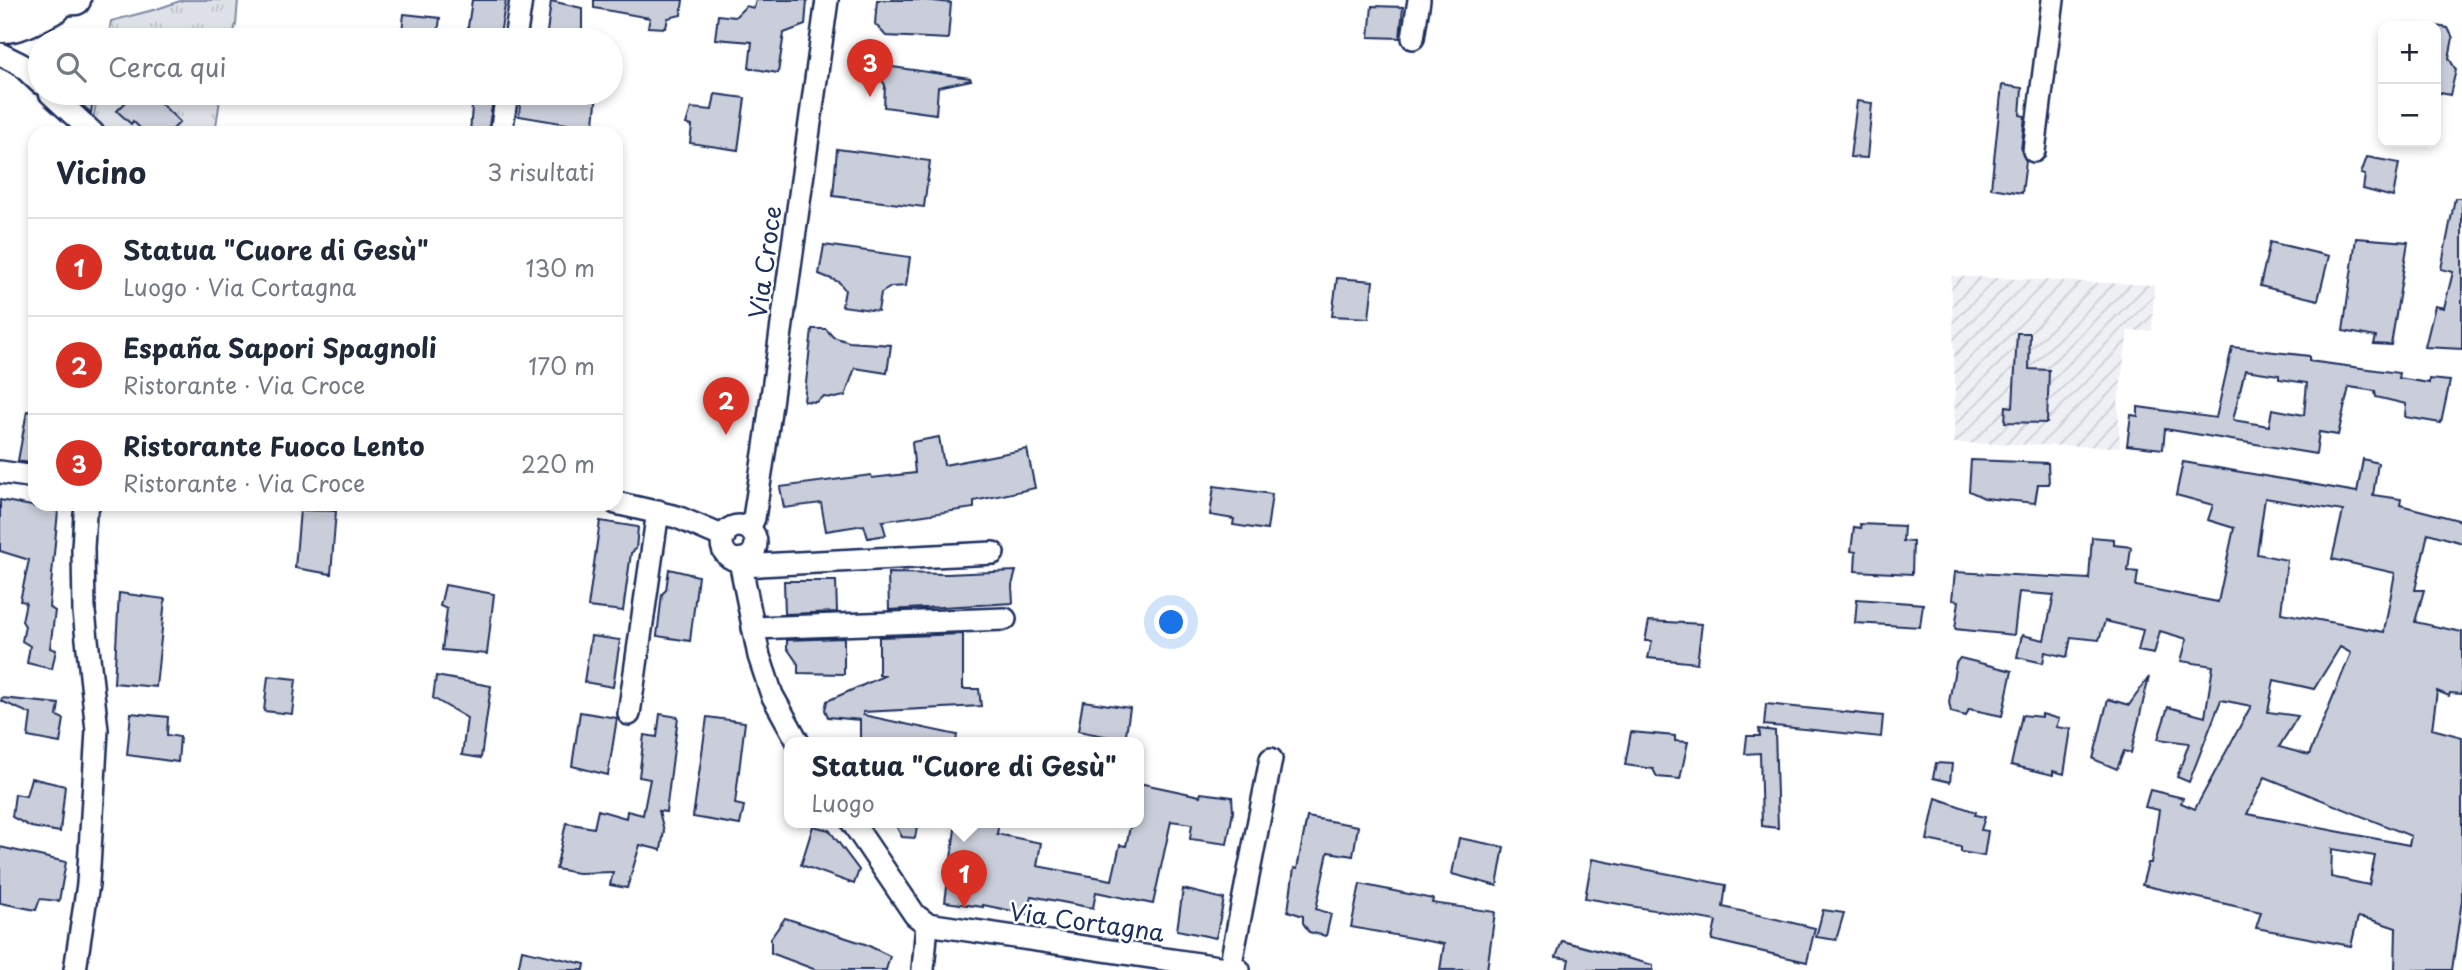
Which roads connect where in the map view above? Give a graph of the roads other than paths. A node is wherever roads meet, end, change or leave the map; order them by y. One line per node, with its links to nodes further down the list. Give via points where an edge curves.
1 (521, 0): 8 (street)
2 (827, 0): 24 (street, Via Croce, via 765,447)
3 (1419, 0): 10 (street)
4 (2053, 0): 18 (street)
5 (72, 1): 6 (main road); 7 (main road, via 35,19)
6 (0, 5)
7 (0, 28)
8 (517, 28)
9 (0, 34): 12 (street)
10 (1413, 38)
11 (0, 54): 12 (street)
12 (20, 64): 13 (street)
13 (28, 72)
14 (63, 105): 16 (street)
15 (505, 105): 17 (street)
16 (85, 126)
17 (502, 126)
18 (2034, 151)
19 (0, 472): 20 (street)
20 (28, 476)
21 (623, 504): 23 (street)
22 (86, 511): 36 (street, via 84,612 97,730 88,884)
23 (657, 511): 25 (street); 30 (street)
24 (749, 529): 25 (street, via 735,527); 27 (street, via 756,547)
25 (724, 537): 27 (street, via 726,553)
26 (992, 553): 27 (street)
27 (741, 563): 29 (street)
28 (1005, 620): 29 (street)
29 (753, 628): 31 (street, via 772,695)
30 (629, 714)
31 (795, 737)
32 (1272, 760): 35 (street)
33 (856, 828): 34 (street, via 915,915)
34 (927, 924): 35 (street, Via Cortagna); 37 (street)
35 (1235, 969)
36 (75, 970)
37 (923, 970)

